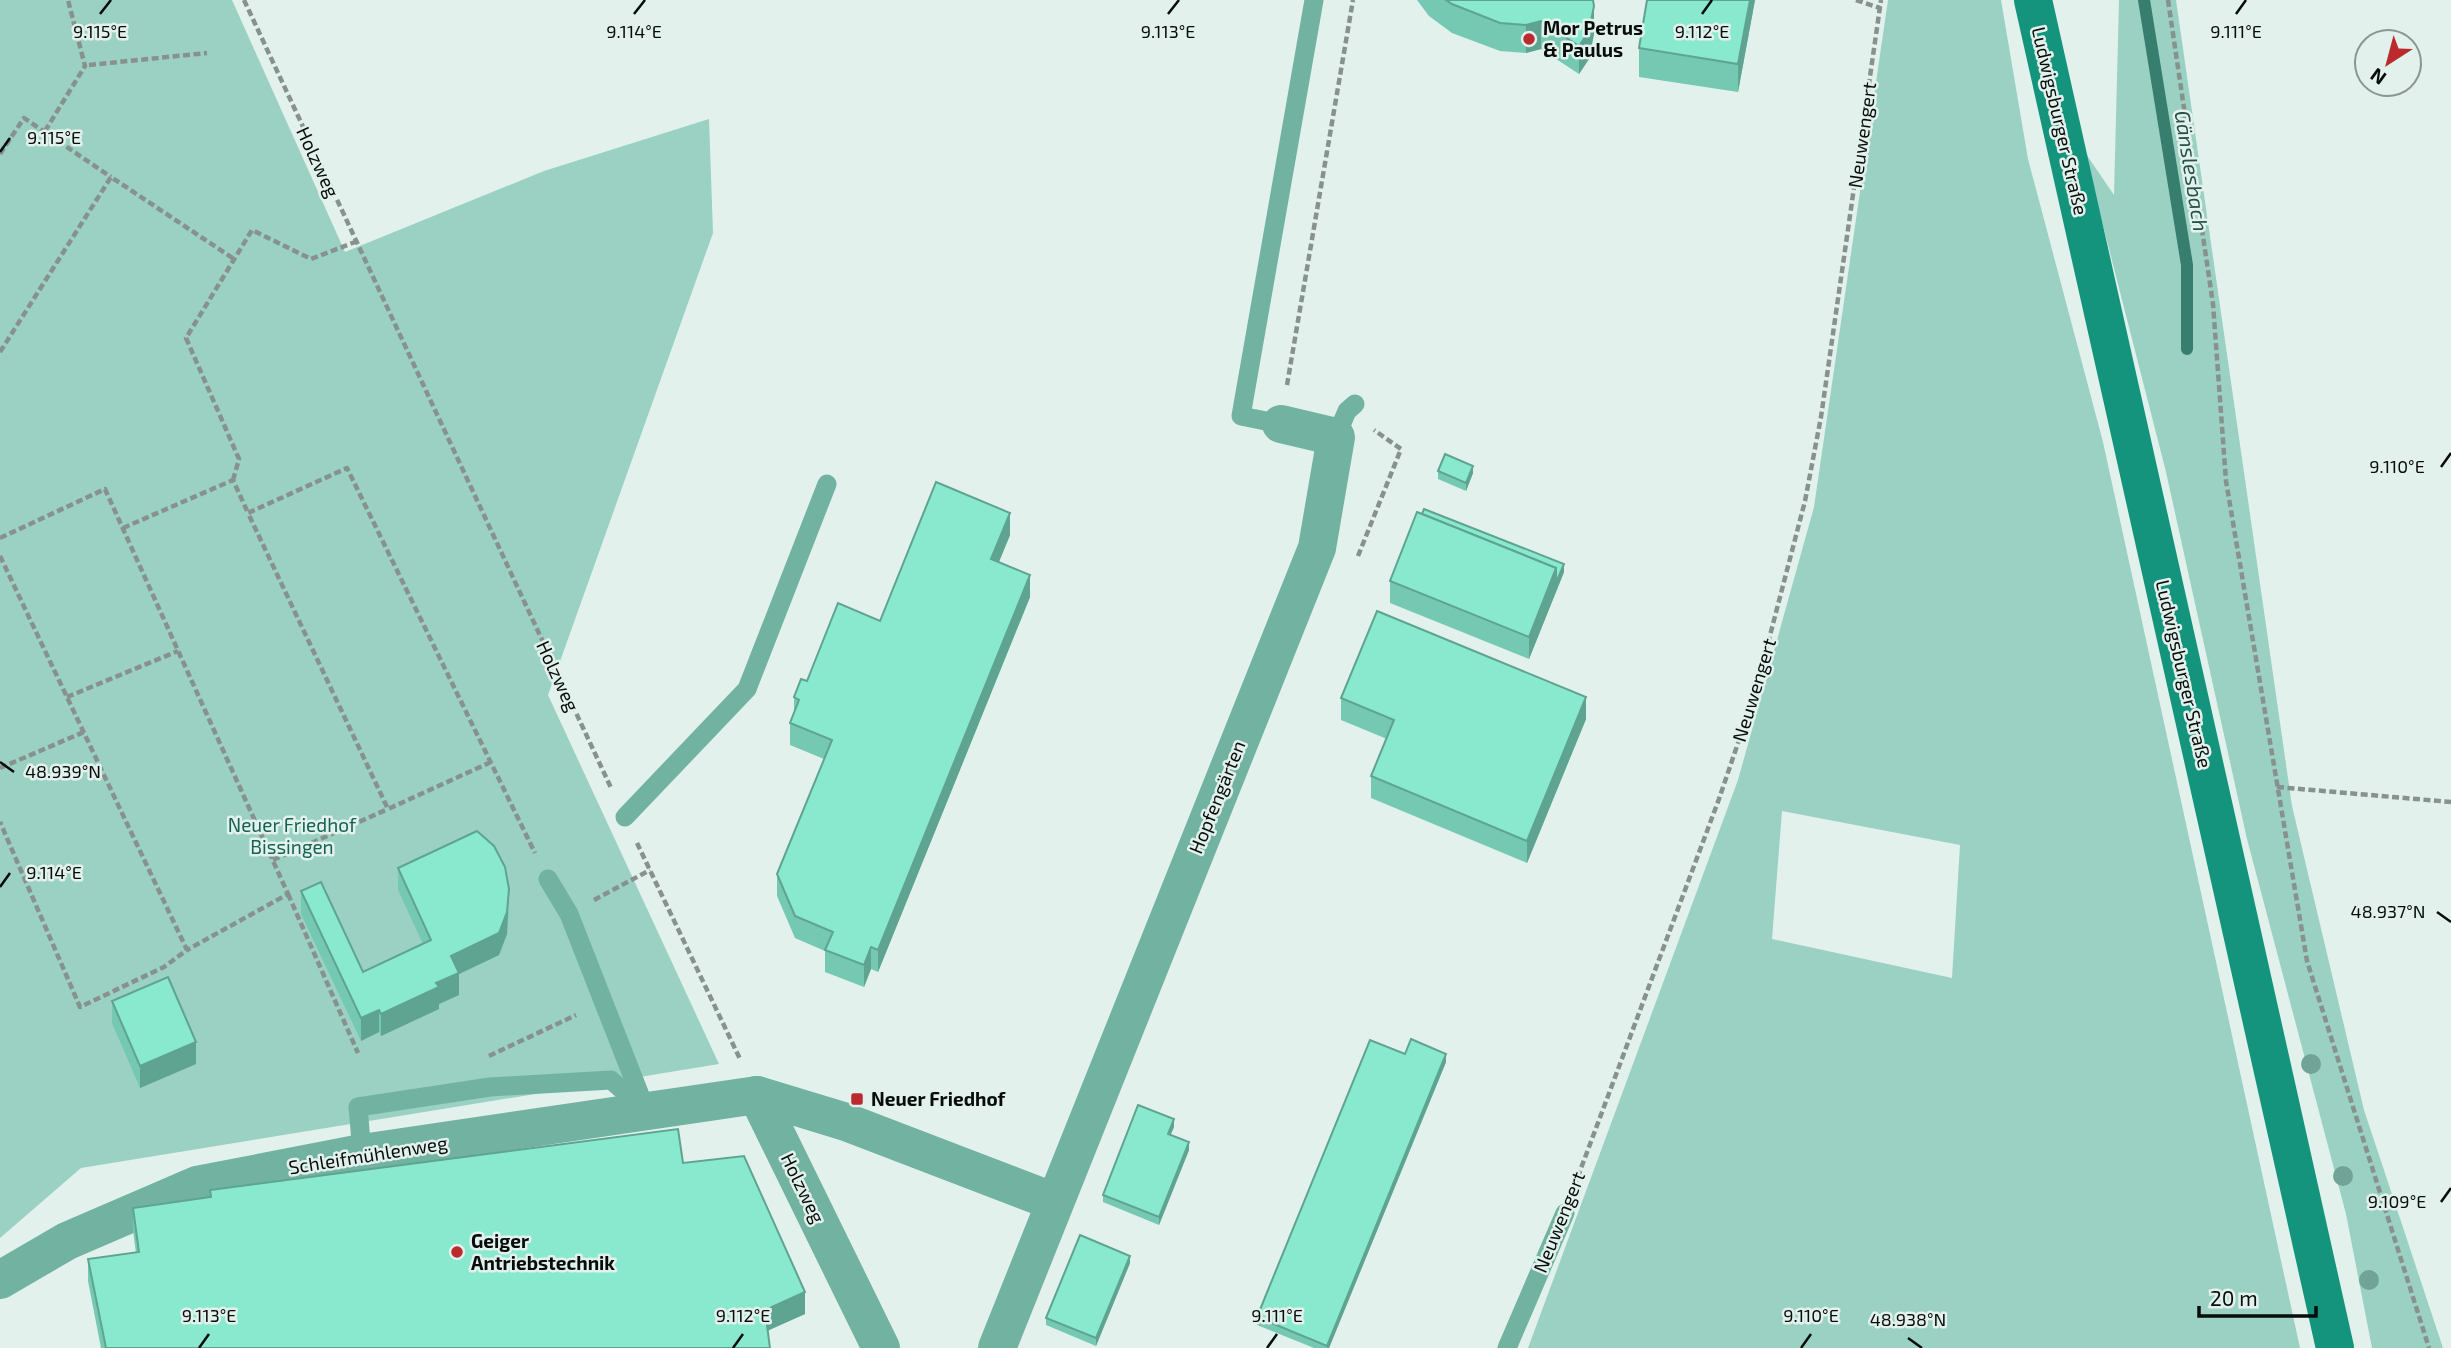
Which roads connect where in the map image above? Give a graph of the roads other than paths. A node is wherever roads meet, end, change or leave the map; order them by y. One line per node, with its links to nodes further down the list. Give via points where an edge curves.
1 (1314, 0): 4 (lane, via 1241,416)
2 (2033, 0): 17 (main road, Ludwigsburger Straße)
3 (1355, 404): 5 (lane, via 1347,411)
4 (1281, 424): 5 (street)
5 (1336, 438): 11 (street, Hopfengärten, via 1317,548)
6 (828, 484): 7 (lane, via 747,689)
7 (625, 817)
8 (548, 879): 10 (lane, via 569,914)
9 (757, 1095): 10 (street, Schleifmühlenweg); 11 (street, via 846,1122); 14 (street, Holzweg)
10 (647, 1112): 13 (street, Schleifmühlenweg, via 362,1153 197,1185 67,1241)
11 (1055, 1202): 15 (street, Hopfengärten)
12 (1565, 1213): 16 (lane, Neuwengert)
13 (0, 1280)
14 (881, 1348)
15 (997, 1348)
16 (1507, 1348)
17 (2335, 1348)

